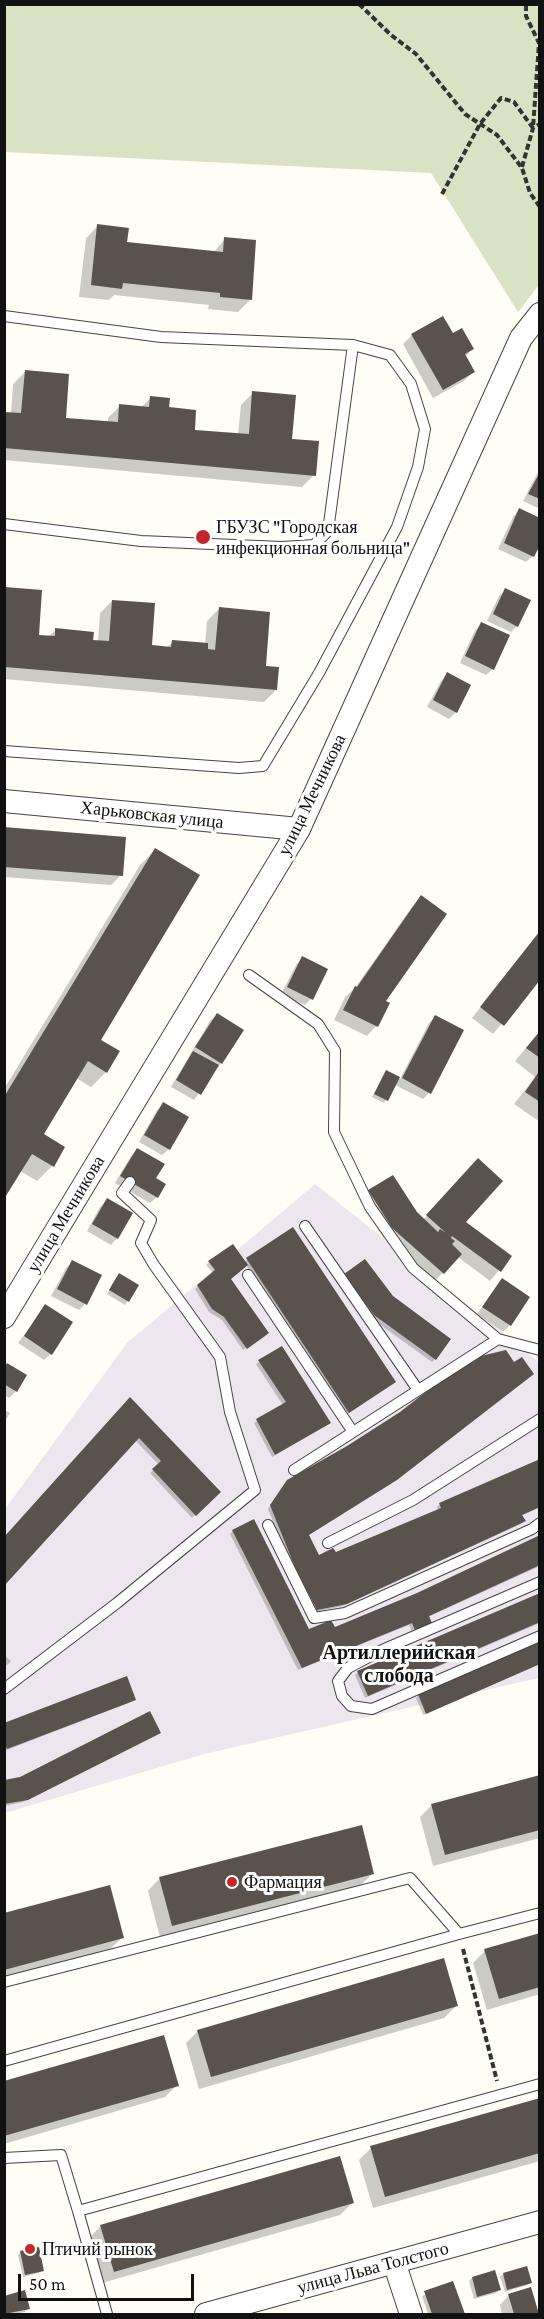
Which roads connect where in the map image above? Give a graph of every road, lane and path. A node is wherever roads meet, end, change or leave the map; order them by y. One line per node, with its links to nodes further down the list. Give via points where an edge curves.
1 (359, 4): 3 (path, via 416,54 465,114)
2 (526, 4): 5 (path, via 526,16 539,43)
3 (480, 124): 5 (path, via 501,98 514,102); 6 (path, via 497,135); 7 (path)
4 (540, 124): 5 (path)
5 (533, 128): 6 (path)
6 (522, 168): 8 (path, via 530,193)
7 (442, 194)
8 (540, 207)
9 (540, 314): 15 (street, улица Мечникова, via 521,338)
10 (4, 316): 11 (lane, via 161,337)
11 (353, 345): 12 (lane, via 328,531 314,545 141,541); 13 (lane, via 390,355 411,384 425,429 418,467 397,527 319,673 263,766 239,768)
12 (4, 525)
13 (4, 751)
14 (4, 801): 15 (street, Харьковская улица)
15 (299, 829): 20 (street, улица Мечникова)
16 (249, 975): 21 (lane, via 318,1024 335,1051 334,1132 370,1207 413,1268)
17 (130, 1182): 32 (lane, via 122,1193 151,1220 141,1244 220,1357 230,1412 255,1490)
18 (304, 1226): 23 (lane)
19 (248, 1275): 25 (lane)
20 (4, 1317)
21 (498, 1339): 22 (lane); 23 (lane)
22 (540, 1350)
23 (418, 1390): 25 (lane)
24 (539, 1421): 29 (lane, via 413,1500)
25 (353, 1432): 26 (lane)
26 (294, 1470)
27 (540, 1523): 28 (lane, via 345,1613 314,1618)
28 (267, 1525)
29 (328, 1543)
30 (540, 1582): 31 (lane, via 382,1650 348,1668 338,1681 342,1696 351,1706 372,1709)
31 (540, 1636)
32 (4, 1689)
33 (540, 1913): 34 (lane)
34 (459, 1934): 35 (lane, via 410,1878); 36 (lane); 38 (path)
35 (4, 1982)
36 (4, 2061)
37 (540, 2084): 38 (lane)
38 (501, 2095): 40 (lane)
39 (4, 2158): 40 (lane, via 61,2155)
40 (78, 2211): 43 (lane)
41 (540, 2222): 42 (street, улица Льва Толстого)
42 (394, 2262): 44 (street, улица Льва Толстого); 45 (street)
43 (107, 2314)
44 (206, 2314)
45 (411, 2314)

